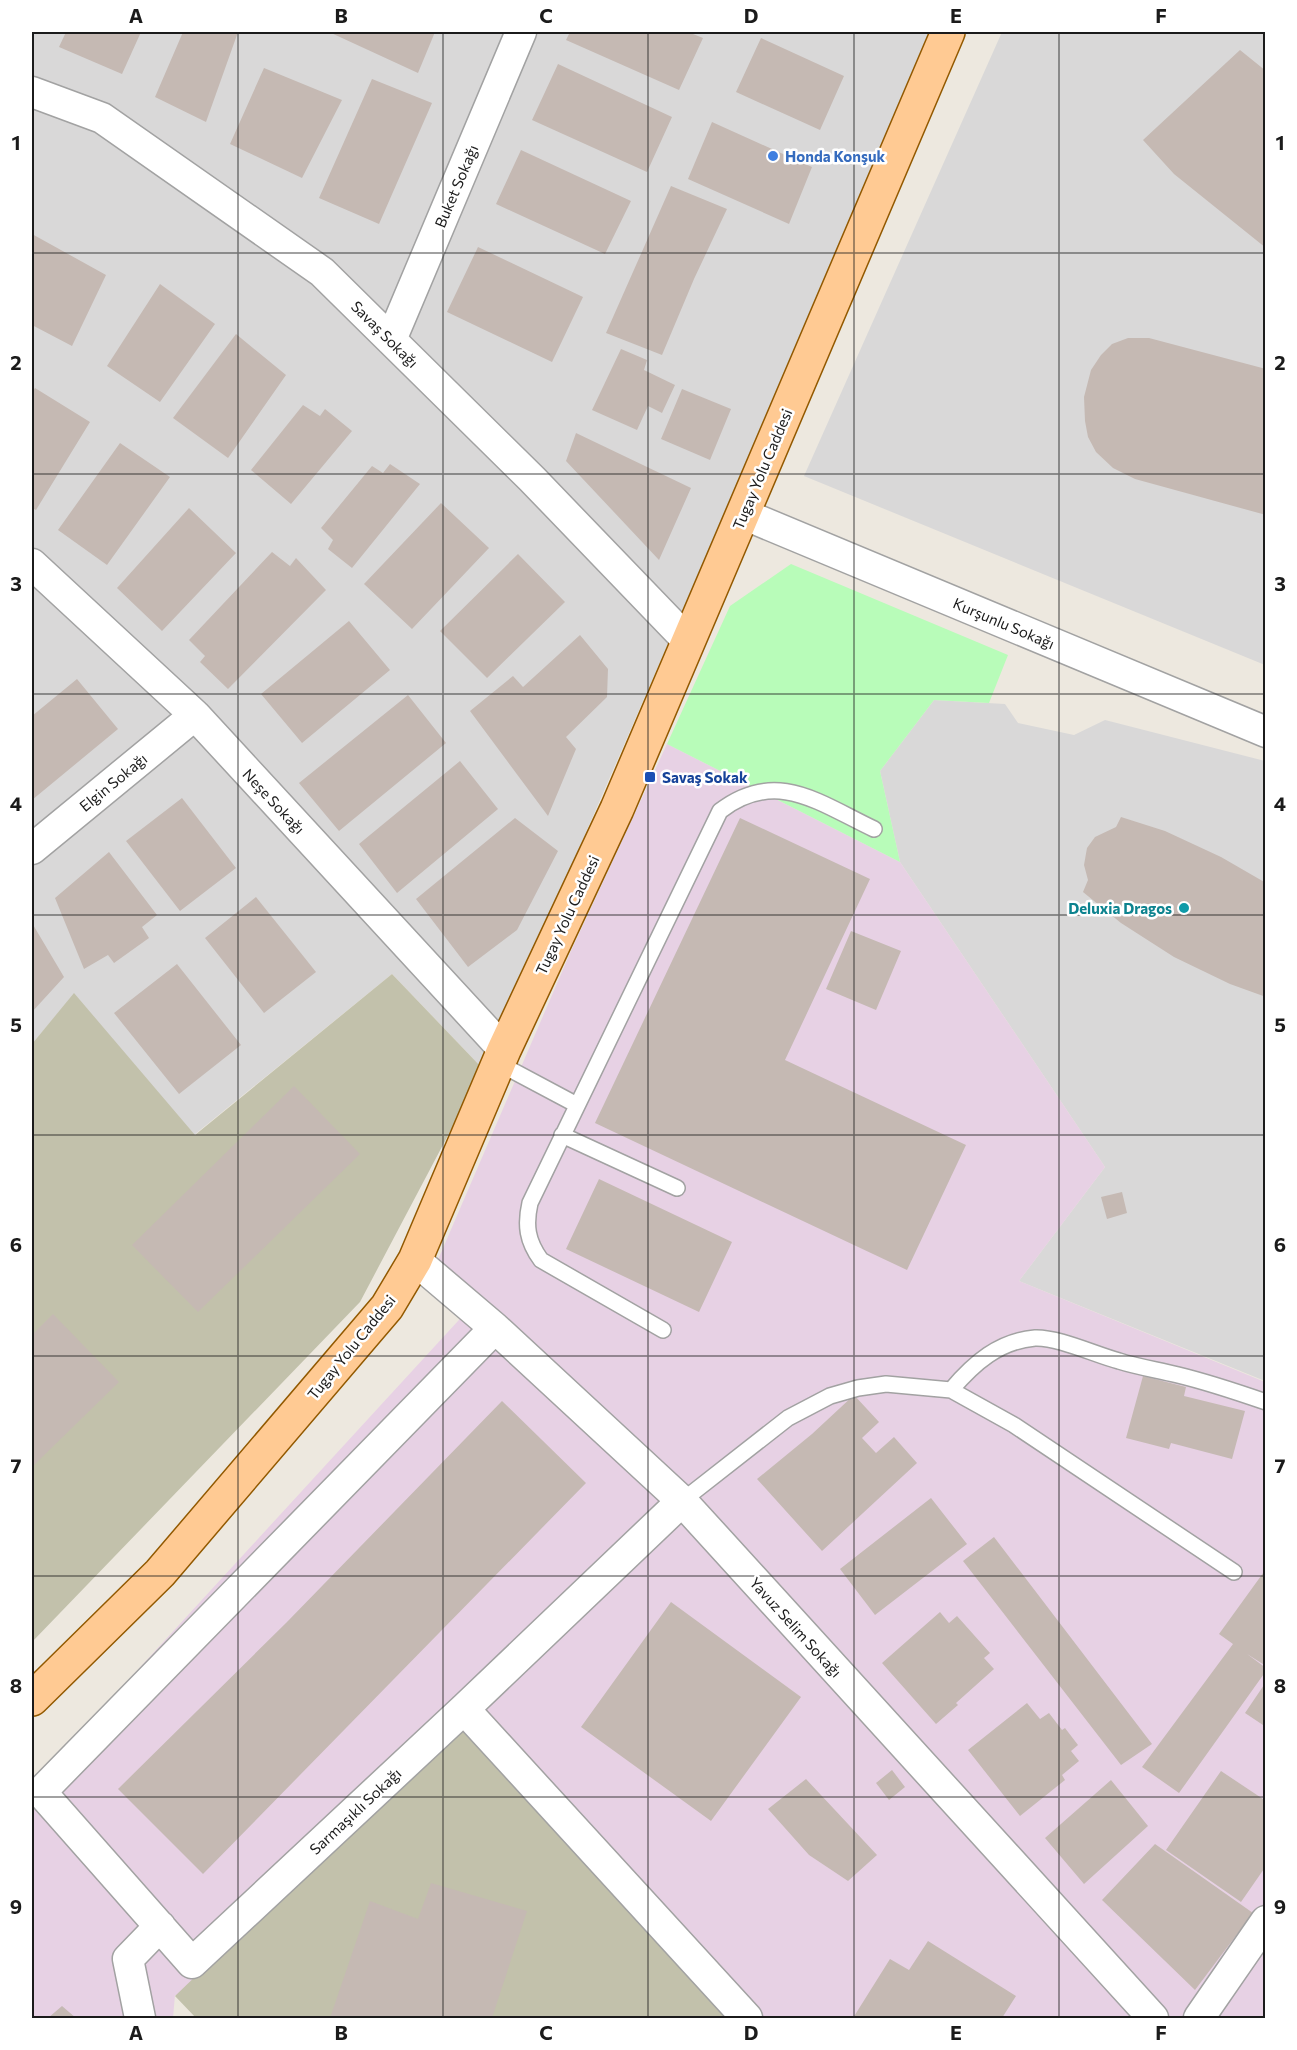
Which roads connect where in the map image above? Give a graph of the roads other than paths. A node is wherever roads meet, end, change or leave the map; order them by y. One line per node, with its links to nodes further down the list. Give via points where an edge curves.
1 (521, 32): 4 (street, Buket Sokağı)
2 (948, 32): 5 (main road, Tugay Yolu Caddesi)
3 (32, 92): 4 (street, Savaş Sokağı, via 102,118 322,272)
4 (391, 340): 7 (street, Savaş Sokağı)
5 (743, 514): 7 (main road, Tugay Yolu Caddesi); 9 (street, Kurşunlu Sokağı)
6 (32, 564): 8 (street, Neşe Sokağı)
7 (689, 642): 12 (main road, Tugay Yolu Caddesi, via 617,809)
8 (195, 715): 11 (street, Elgin Sokağı); 12 (street, Neşe Sokağı)
9 (1266, 732)
10 (874, 829): 13 (lane, via 792,791 744,795 720,811)
11 (32, 849)
12 (501, 1056): 13 (lane); 16 (main road, Tugay Yolu Caddesi)
13 (577, 1105): 14 (lane)
14 (562, 1135): 15 (lane); 18 (lane, via 530,1203 526,1220 533,1249 541,1260)
15 (677, 1188)
16 (415, 1260): 17 (street, Yavuz Selim Sokağı); 23 (main road, Tugay Yolu Caddesi, via 387,1307 159,1573)
17 (495, 1328): 21 (street, Yavuz Selim Sokağı); 26 (street, Sarmaşıklı Sokağı, via 40,1792)
18 (663, 1330)
19 (951, 1390): 20 (lane, via 985,1357 1018,1341 1037,1338 1054,1339 1090,1353); 21 (lane, via 886,1384 830,1396 788,1418); 22 (lane, via 1014,1425)
20 (1266, 1402)
21 (682, 1501): 24 (street, Sarmaşıklı Sokağı); 29 (street, Yavuz Selim Sokağı)
22 (1234, 1572)
23 (32, 1699)
24 (464, 1709): 26 (street, Sarmaşıklı Sokağı, via 192,1963); 28 (street)
25 (1266, 1921): 30 (street)
26 (160, 1926): 27 (street, via 128,1959)
27 (140, 2019)
28 (747, 2019)
29 (1153, 2019)
30 (1200, 2019)

